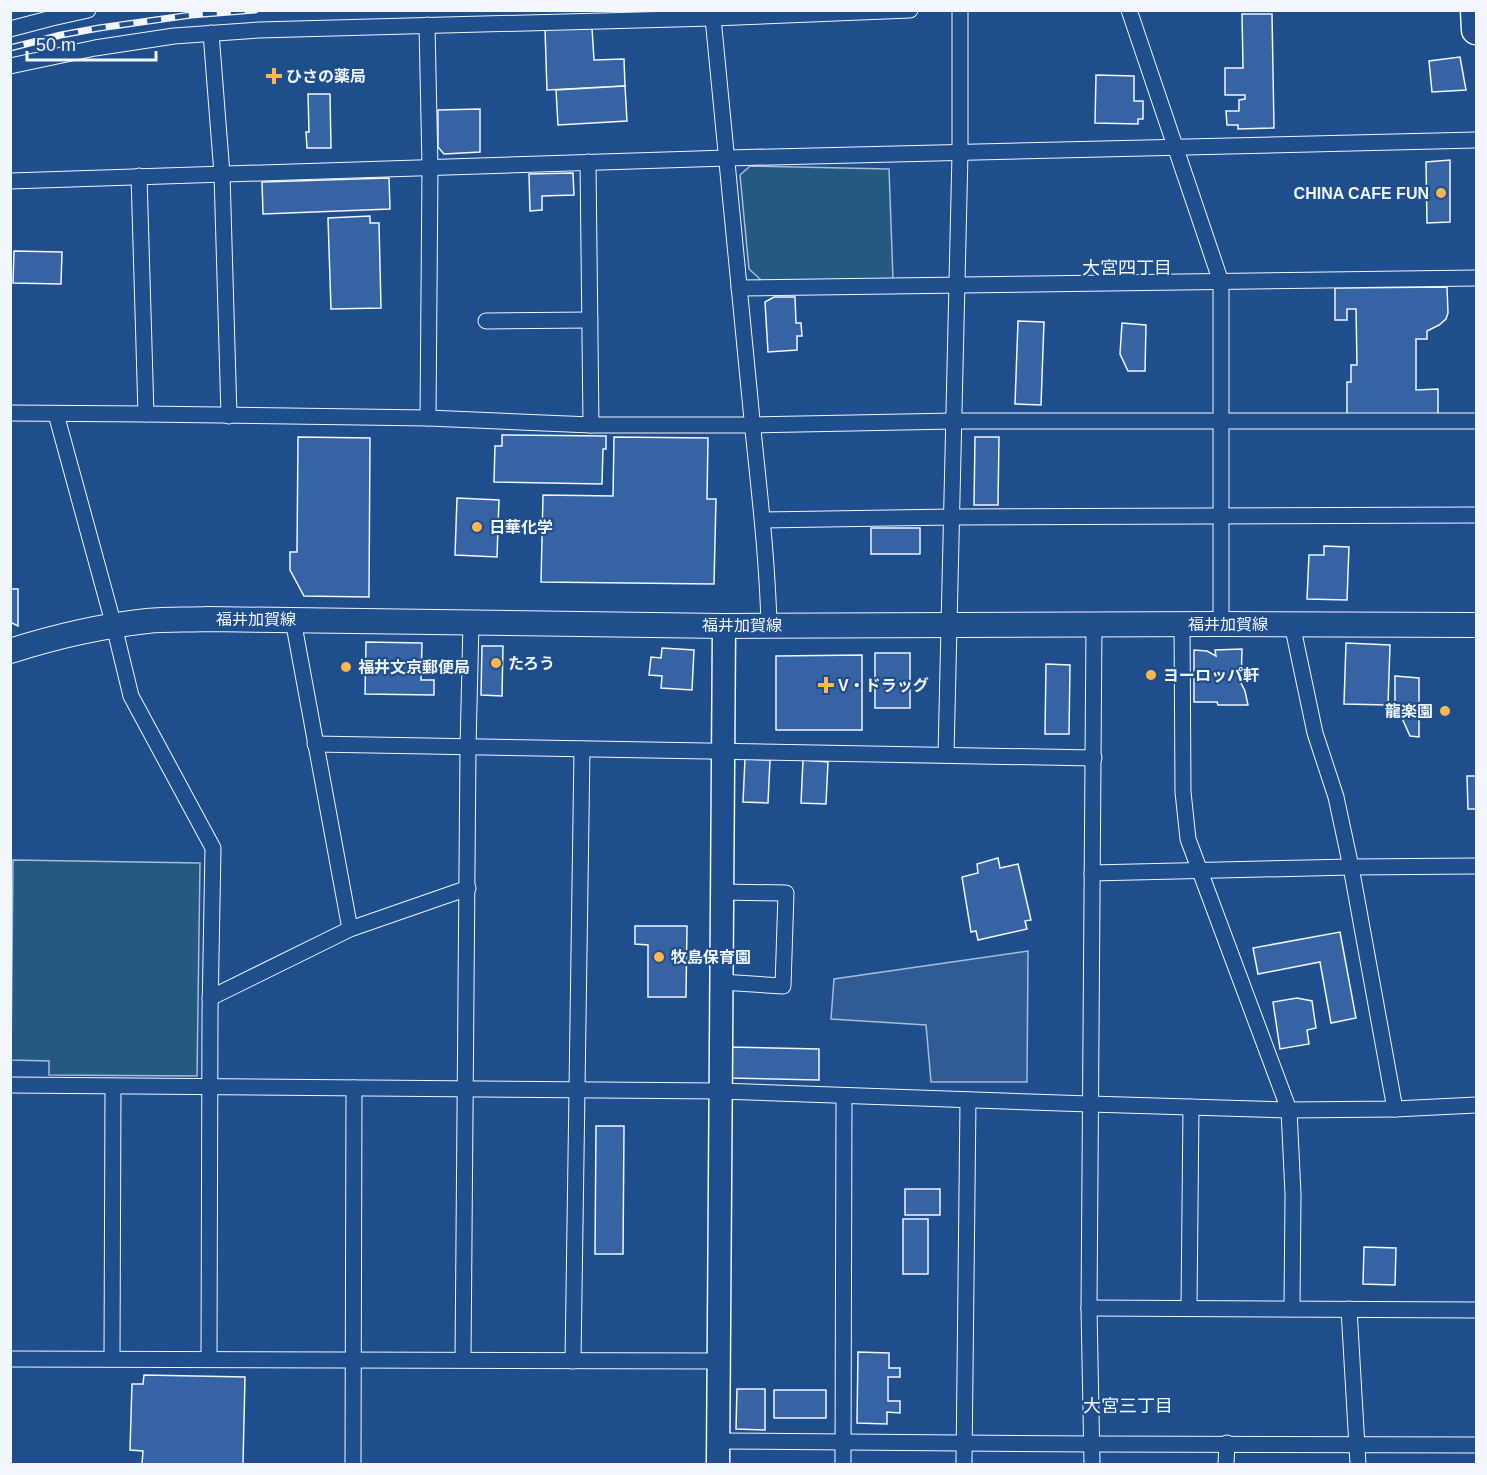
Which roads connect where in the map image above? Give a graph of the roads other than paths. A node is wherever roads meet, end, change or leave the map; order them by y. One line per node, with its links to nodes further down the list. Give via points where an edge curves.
1 (88, 10): 8 (street)
2 (910, 10): 6 (street)
3 (960, 10): 14 (street)
4 (1129, 10): 13 (street)
5 (1475, 10): 9 (highway)
6 (713, 18): 7 (street); 15 (street)
7 (427, 25): 10 (street); 17 (street)
8 (10, 29)
9 (1476, 30)
10 (211, 33): 11 (street, via 95,48); 18 (street)
11 (10, 66)
12 (1476, 140): 13 (street)
13 (1175, 147): 14 (street); 22 (street)
14 (960, 153): 15 (street); 23 (street)
15 (727, 158): 16 (street); 24 (street)
16 (588, 162): 17 (street); 25 (street)
17 (430, 167): 18 (street); 31 (street)
18 (222, 174): 19 (street); 30 (street)
19 (139, 177): 20 (street); 29 (street)
20 (10, 181)
21 (1476, 278): 22 (street)
22 (1221, 282): 23 (street); 33 (street)
23 (957, 285): 24 (street); 32 (street)
24 (739, 288): 36 (street)
25 (590, 320): 26 (street); 35 (street)
26 (486, 321)
27 (10, 413): 28 (street)
28 (56, 414): 29 (street); 50 (street)
29 (146, 414): 30 (street)
30 (229, 416): 31 (street)
31 (428, 418): 35 (street)
32 (954, 421): 33 (street); 36 (street); 39 (street)
33 (1221, 421): 34 (street); 38 (street)
34 (1476, 421)
35 (591, 425): 36 (street)
36 (752, 425): 40 (street)
37 (1476, 515): 38 (street)
38 (1221, 516): 39 (street); 45 (street)
39 (952, 517): 40 (street); 48 (street)
40 (763, 520): 47 (street)
41 (293, 620): 42 (main road, 福井加賀線); 50 (main road, 福井加賀線, via 148,621); 53 (street)
42 (471, 623): 51 (main road, 福井加賀線); 54 (street)
43 (1094, 624): 44 (main road, 福井加賀線); 48 (main road, 福井加賀線); 58 (street)
44 (1182, 624): 45 (main road, 福井加賀線); 61 (street, via 1184,792 1188,839)
45 (1221, 624): 46 (main road, 福井加賀線)
46 (1292, 624): 49 (main road, 福井加賀線); 60 (street)
47 (769, 625): 48 (main road, 福井加賀線); 51 (main road, 福井加賀線)
48 (948, 625): 57 (street)
49 (1476, 625)
50 (114, 626): 52 (main road, 福井加賀線); 67 (street, via 131,696 213,848)
51 (724, 626): 56 (street)
52 (10, 651)
53 (315, 744): 54 (street); 65 (street)
54 (468, 747): 55 (street); 63 (street)
55 (582, 749): 56 (street); 73 (street)
56 (722, 751): 57 (street); 64 (street)
57 (946, 755): 58 (street)
58 (1094, 758): 62 (street)
59 (1476, 866): 60 (street)
60 (1351, 867): 61 (street); 80 (street)
61 (1199, 870): 62 (street); 81 (street)
62 (1092, 873): 77 (street)
63 (468, 888): 65 (street); 72 (street)
64 (722, 892): 66 (street); 66 (street, via 786,893 783,986)
65 (350, 929): 67 (street)
66 (721, 982): 74 (street)
67 (210, 998): 70 (street)
68 (10, 1085): 69 (street)
69 (113, 1086): 70 (street); 88 (street)
70 (210, 1087): 71 (street); 89 (street)
71 (354, 1088): 72 (street); 90 (street)
72 (465, 1089): 73 (street); 91 (street)
73 (577, 1090): 74 (street); 92 (street)
74 (720, 1091): 75 (street); 93 (street)
75 (844, 1096): 76 (street); 95 (street)
76 (968, 1100): 77 (street); 96 (street)
77 (1090, 1104): 79 (street); 82 (street)
78 (1476, 1106): 80 (street)
79 (1191, 1107): 81 (street); 83 (street)
80 (1395, 1109): 81 (street)
81 (1289, 1110): 84 (street)
82 (1089, 1308): 83 (street); 98 (street)
83 (1189, 1308): 84 (street)
84 (1292, 1309): 85 (street)
85 (1349, 1309): 86 (street); 99 (street)
86 (1476, 1310)
87 (10, 1359): 88 (street)
88 (112, 1359): 89 (street)
89 (208, 1359): 90 (street)
90 (354, 1360): 91 (street); 101 (street)
91 (463, 1360): 92 (street)
92 (573, 1361): 93 (street)
93 (718, 1361): 94 (street)
94 (718, 1441): 95 (street); 102 (street)
95 (843, 1442): 96 (street); 103 (street)
96 (964, 1442): 98 (street); 104 (street)
97 (1227, 1443): 98 (street); 99 (street); 106 (street)
98 (1093, 1444): 105 (street)
99 (1358, 1444): 100 (street); 107 (street)
100 (1476, 1445)
101 (353, 1464)
102 (718, 1464)
103 (843, 1464)
104 (964, 1464)
105 (1092, 1464)
106 (1226, 1464)
107 (1358, 1464)

